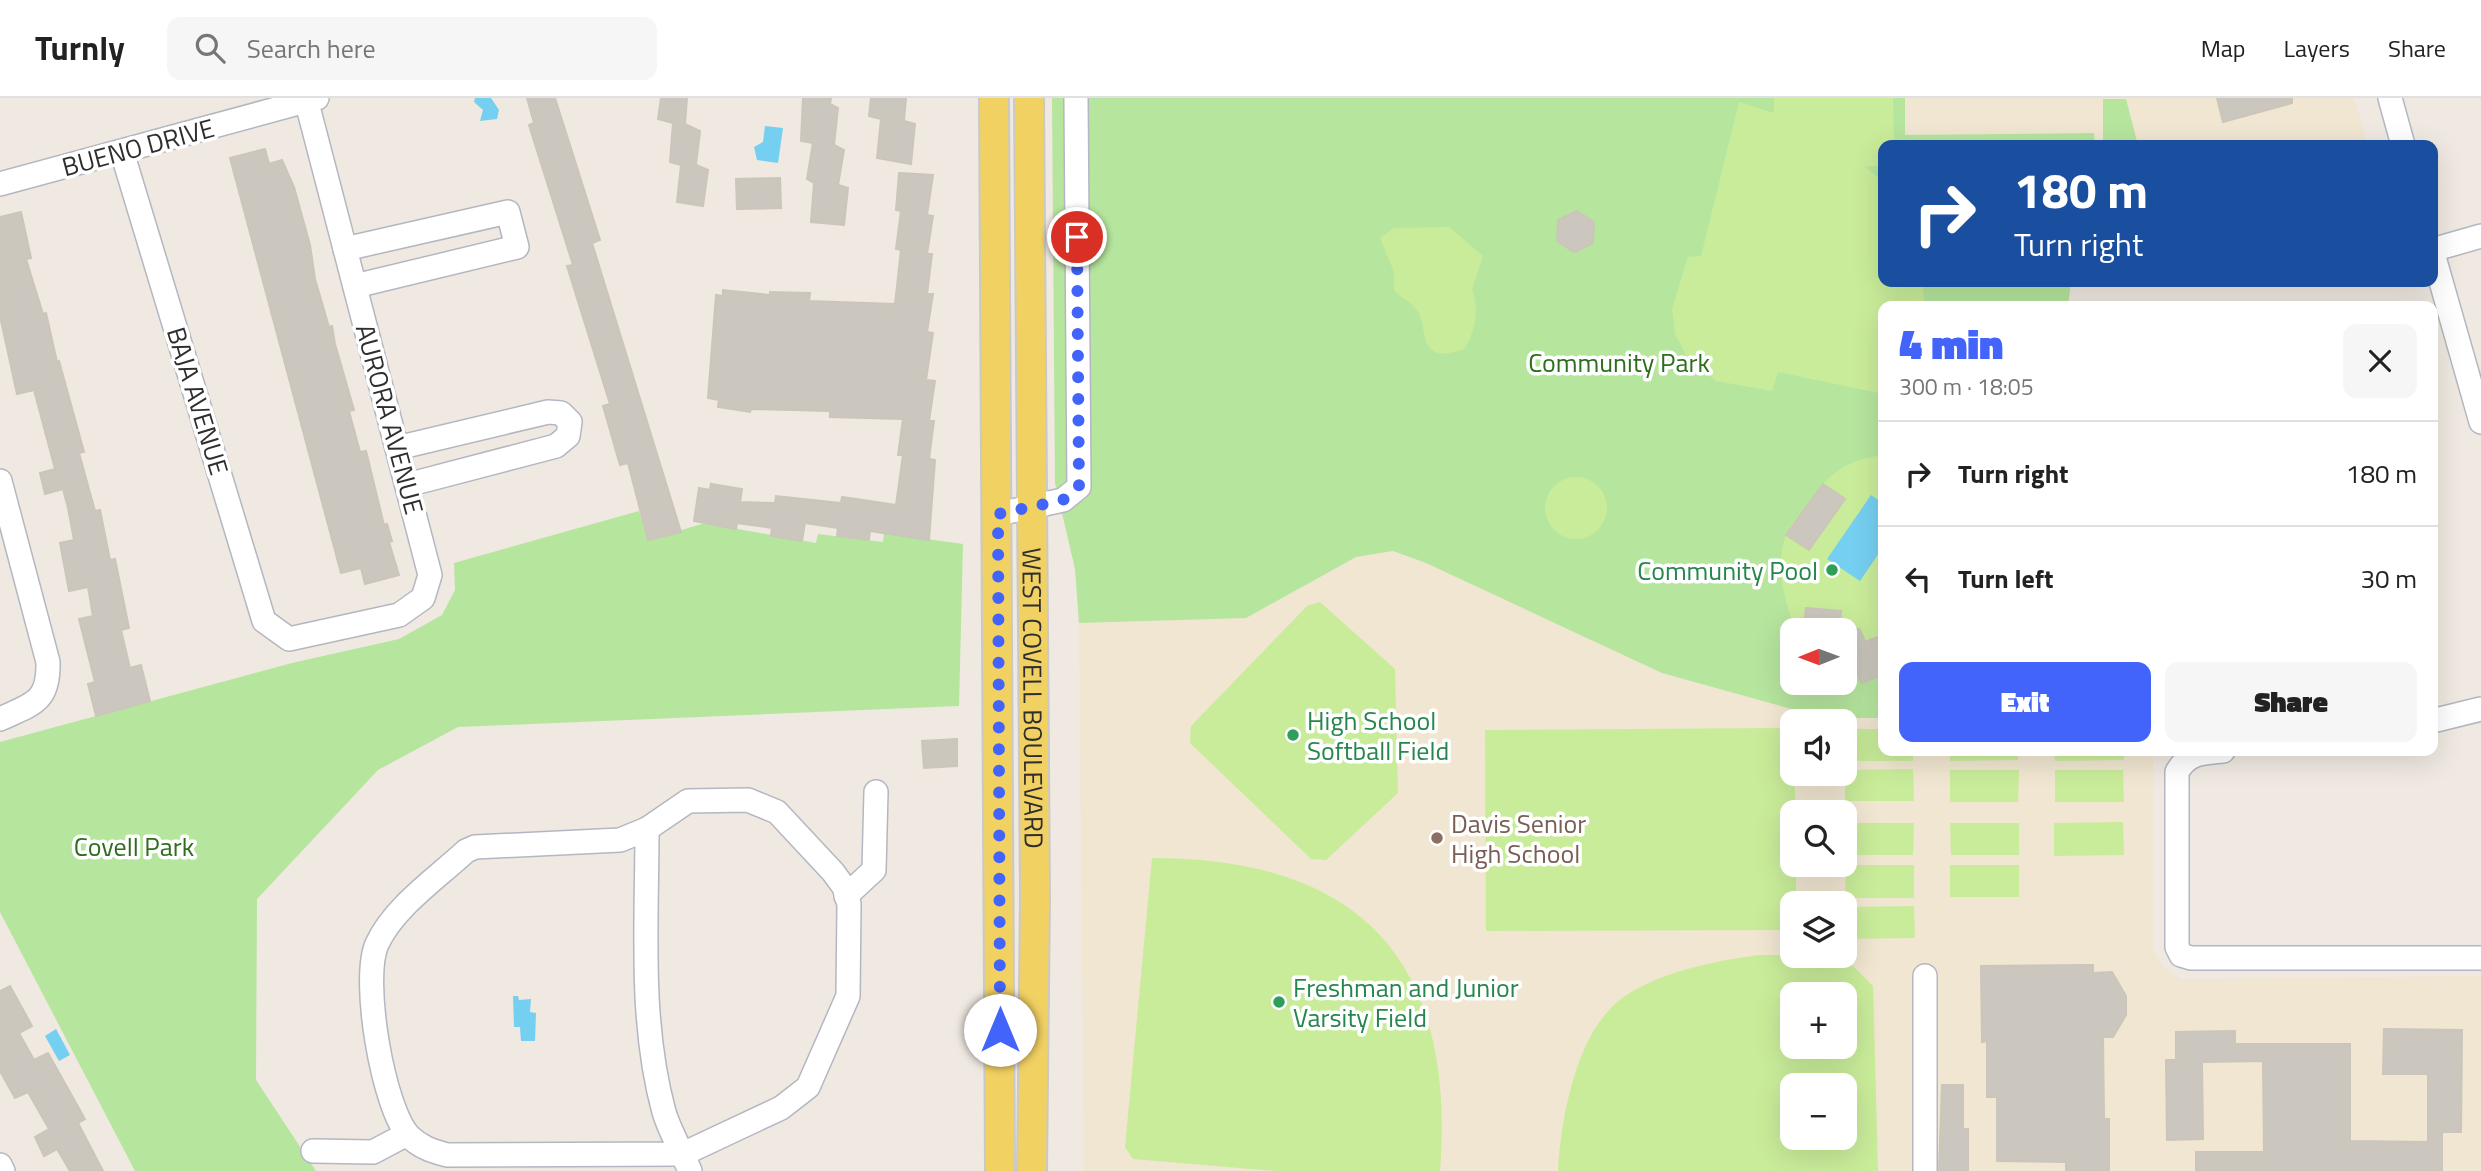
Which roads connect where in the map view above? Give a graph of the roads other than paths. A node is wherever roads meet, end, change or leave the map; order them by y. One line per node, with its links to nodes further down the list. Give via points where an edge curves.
1 (994, 98): 19 (main road, WEST COVELL BOULEVARD)
2 (1029, 98): 18 (main road, WEST COVELL BOULEVARD)
3 (1076, 98): 18 (street, via 1079,487 1063,500)
4 (2390, 98): 6 (street)
5 (312, 100): 7 (street, BUENO DRIVE); 11 (street, AURORA AVENUE)
6 (2402, 140)
7 (122, 152): 8 (street, BUENO DRIVE); 20 (street, BAJA AVENUE, via 264,621)
8 (0, 184)
9 (2481, 236): 10 (street)
10 (2438, 248)
11 (345, 249): 13 (street, AURORA AVENUE); 13 (street, via 508,212 517,247)
12 (2438, 271): 14 (street)
13 (355, 286): 15 (street, AURORA AVENUE)
14 (2481, 422)
15 (397, 449): 17 (street, AURORA AVENUE); 17 (street, via 548,412 561,413 570,422 568,436 556,446)
16 (0, 481): 22 (street, via 48,662 49,683 37,702)
17 (407, 485): 20 (street, AURORA AVENUE, via 430,575 423,598 399,615)
18 (1030, 509): 19 (street); 38 (main road, WEST COVELL BOULEVARD)
19 (998, 514): 30 (main road, WEST COVELL BOULEVARD)
20 (289, 639)
21 (2481, 709): 23 (street)
22 (0, 719)
23 (2438, 719)
24 (2188, 756): 28 (street, via 2177,772 2177,947 2181,955)
25 (876, 792): 27 (street, via 874,870)
26 (647, 829): 27 (street, via 688,801 762,804 777,812 834,872); 31 (street, via 620,840 475,847 387,925 375,947 372,1001 380,1062); 33 (street, via 648,1020 665,1115)
27 (846, 896): 33 (street, via 848,996 814,1078 798,1097)
28 (2481, 958)
29 (1925, 976): 39 (street)
30 (1000, 1111): 36 (main road); 37 (main road, WEST COVELL BOULEVARD)
31 (407, 1134): 32 (street, via 373,1152); 33 (street, via 426,1150 447,1155)
32 (313, 1151)
33 (686, 1162)
34 (0, 1165): 35 (street)
35 (3, 1171)
36 (988, 1171)
37 (1000, 1171)
38 (1032, 1171)
39 (1925, 1171)

